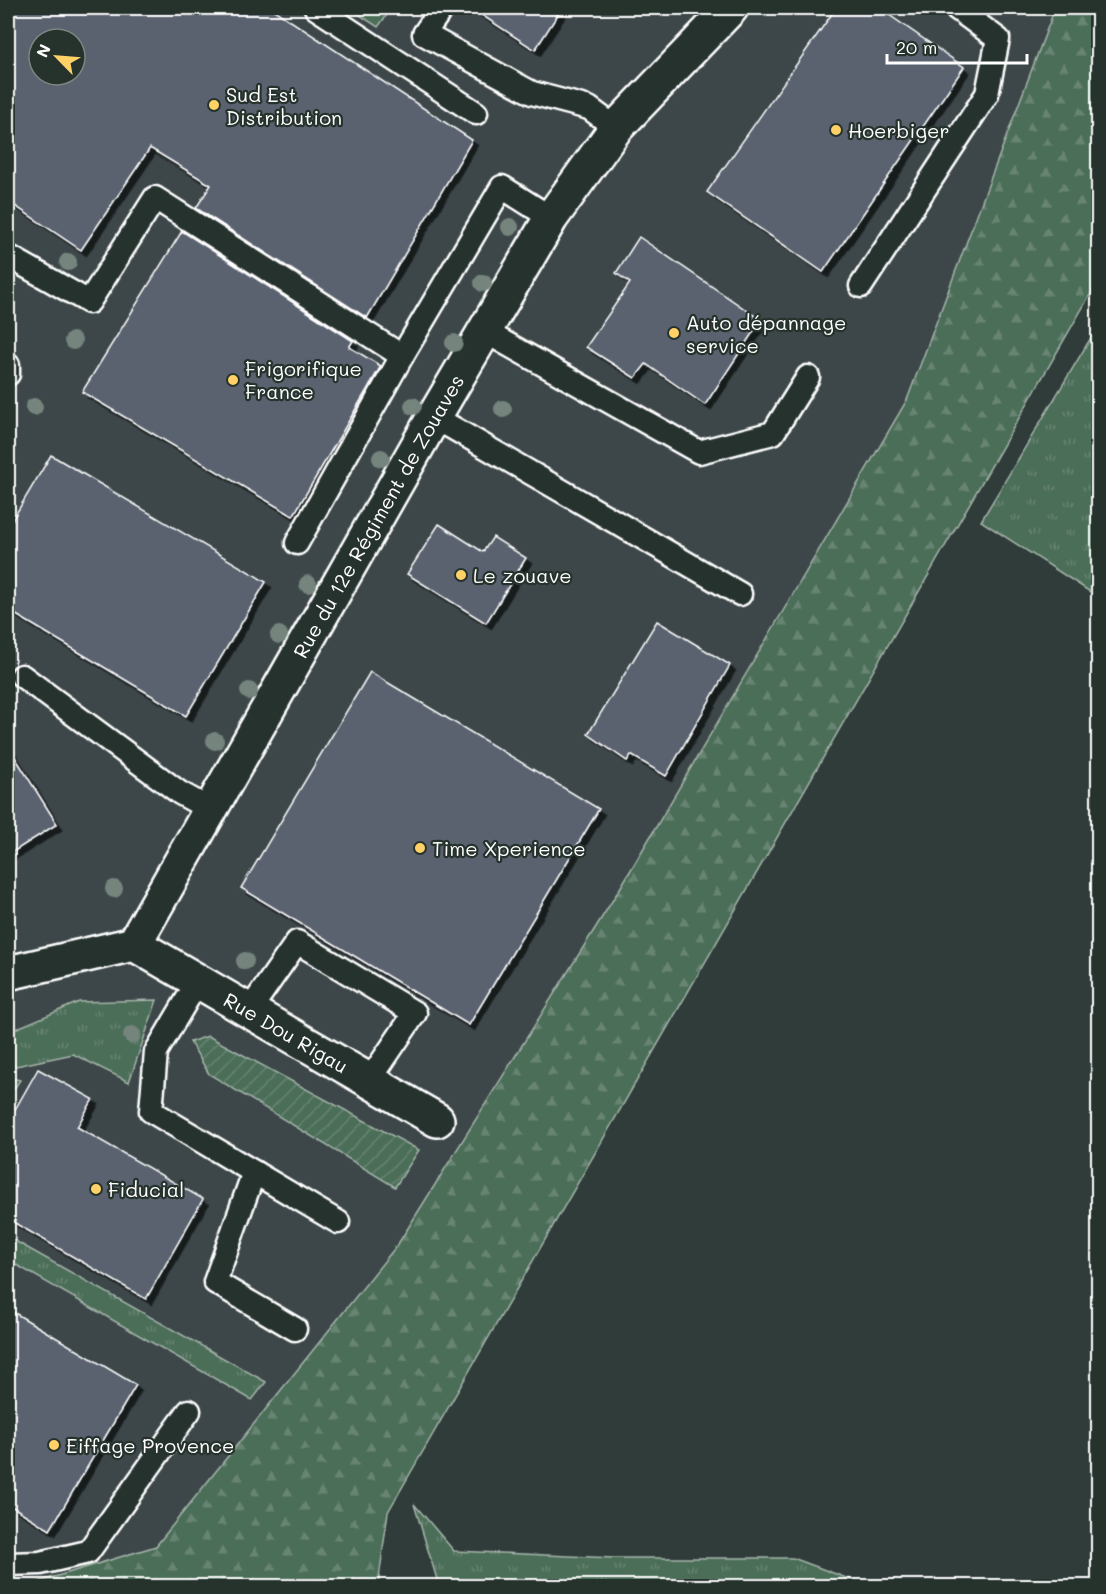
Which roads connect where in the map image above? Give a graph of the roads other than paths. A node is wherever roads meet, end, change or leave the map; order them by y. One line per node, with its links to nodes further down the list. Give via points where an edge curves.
1 (316, 8): 5 (lane)
2 (442, 8): 6 (lane, via 424,34 532,93 590,108)
3 (731, 8): 6 (street, Rue du 12e Régiment de Zouaves)
4 (956, 8): 9 (lane, via 998,39 987,94)
5 (476, 113)
6 (615, 129): 7 (street, Rue du 12e Régiment de Zouaves)
7 (551, 218): 10 (street, Rue du 12e Régiment de Zouaves); 11 (lane, via 502,187)
8 (8, 256): 11 (lane, via 89,302 155,198)
9 (861, 286)
10 (484, 331): 14 (lane, via 699,452 773,433); 15 (street, Rue du 12e Régiment de Zouaves)
11 (402, 356): 16 (lane)
12 (8, 364): 13 (lane)
13 (8, 374)
14 (808, 377)
15 (434, 417): 17 (lane); 19 (street, Rue du 12e Régiment de Zouaves)
16 (297, 543)
17 (740, 594)
18 (22, 676): 19 (lane, via 180,793)
19 (211, 810): 20 (street, Rue du 12e Régiment de Zouaves)
20 (134, 944): 21 (street); 22 (street, Rue Dou Rigau)
21 (8, 973)
22 (198, 981): 23 (street, Rue Dou Rigau); 26 (lane, via 156,1052 152,1111)
23 (249, 1011): 24 (street, Rue Dou Rigau); 24 (lane, via 297,942 415,1013)
24 (369, 1081): 25 (street, Rue Dou Rigau)
25 (437, 1120)
26 (254, 1172): 27 (lane); 28 (lane, via 215,1282)
27 (338, 1222)
28 (295, 1329)
29 (189, 1411): 30 (lane, via 88,1552 40,1563)
30 (8, 1564)

